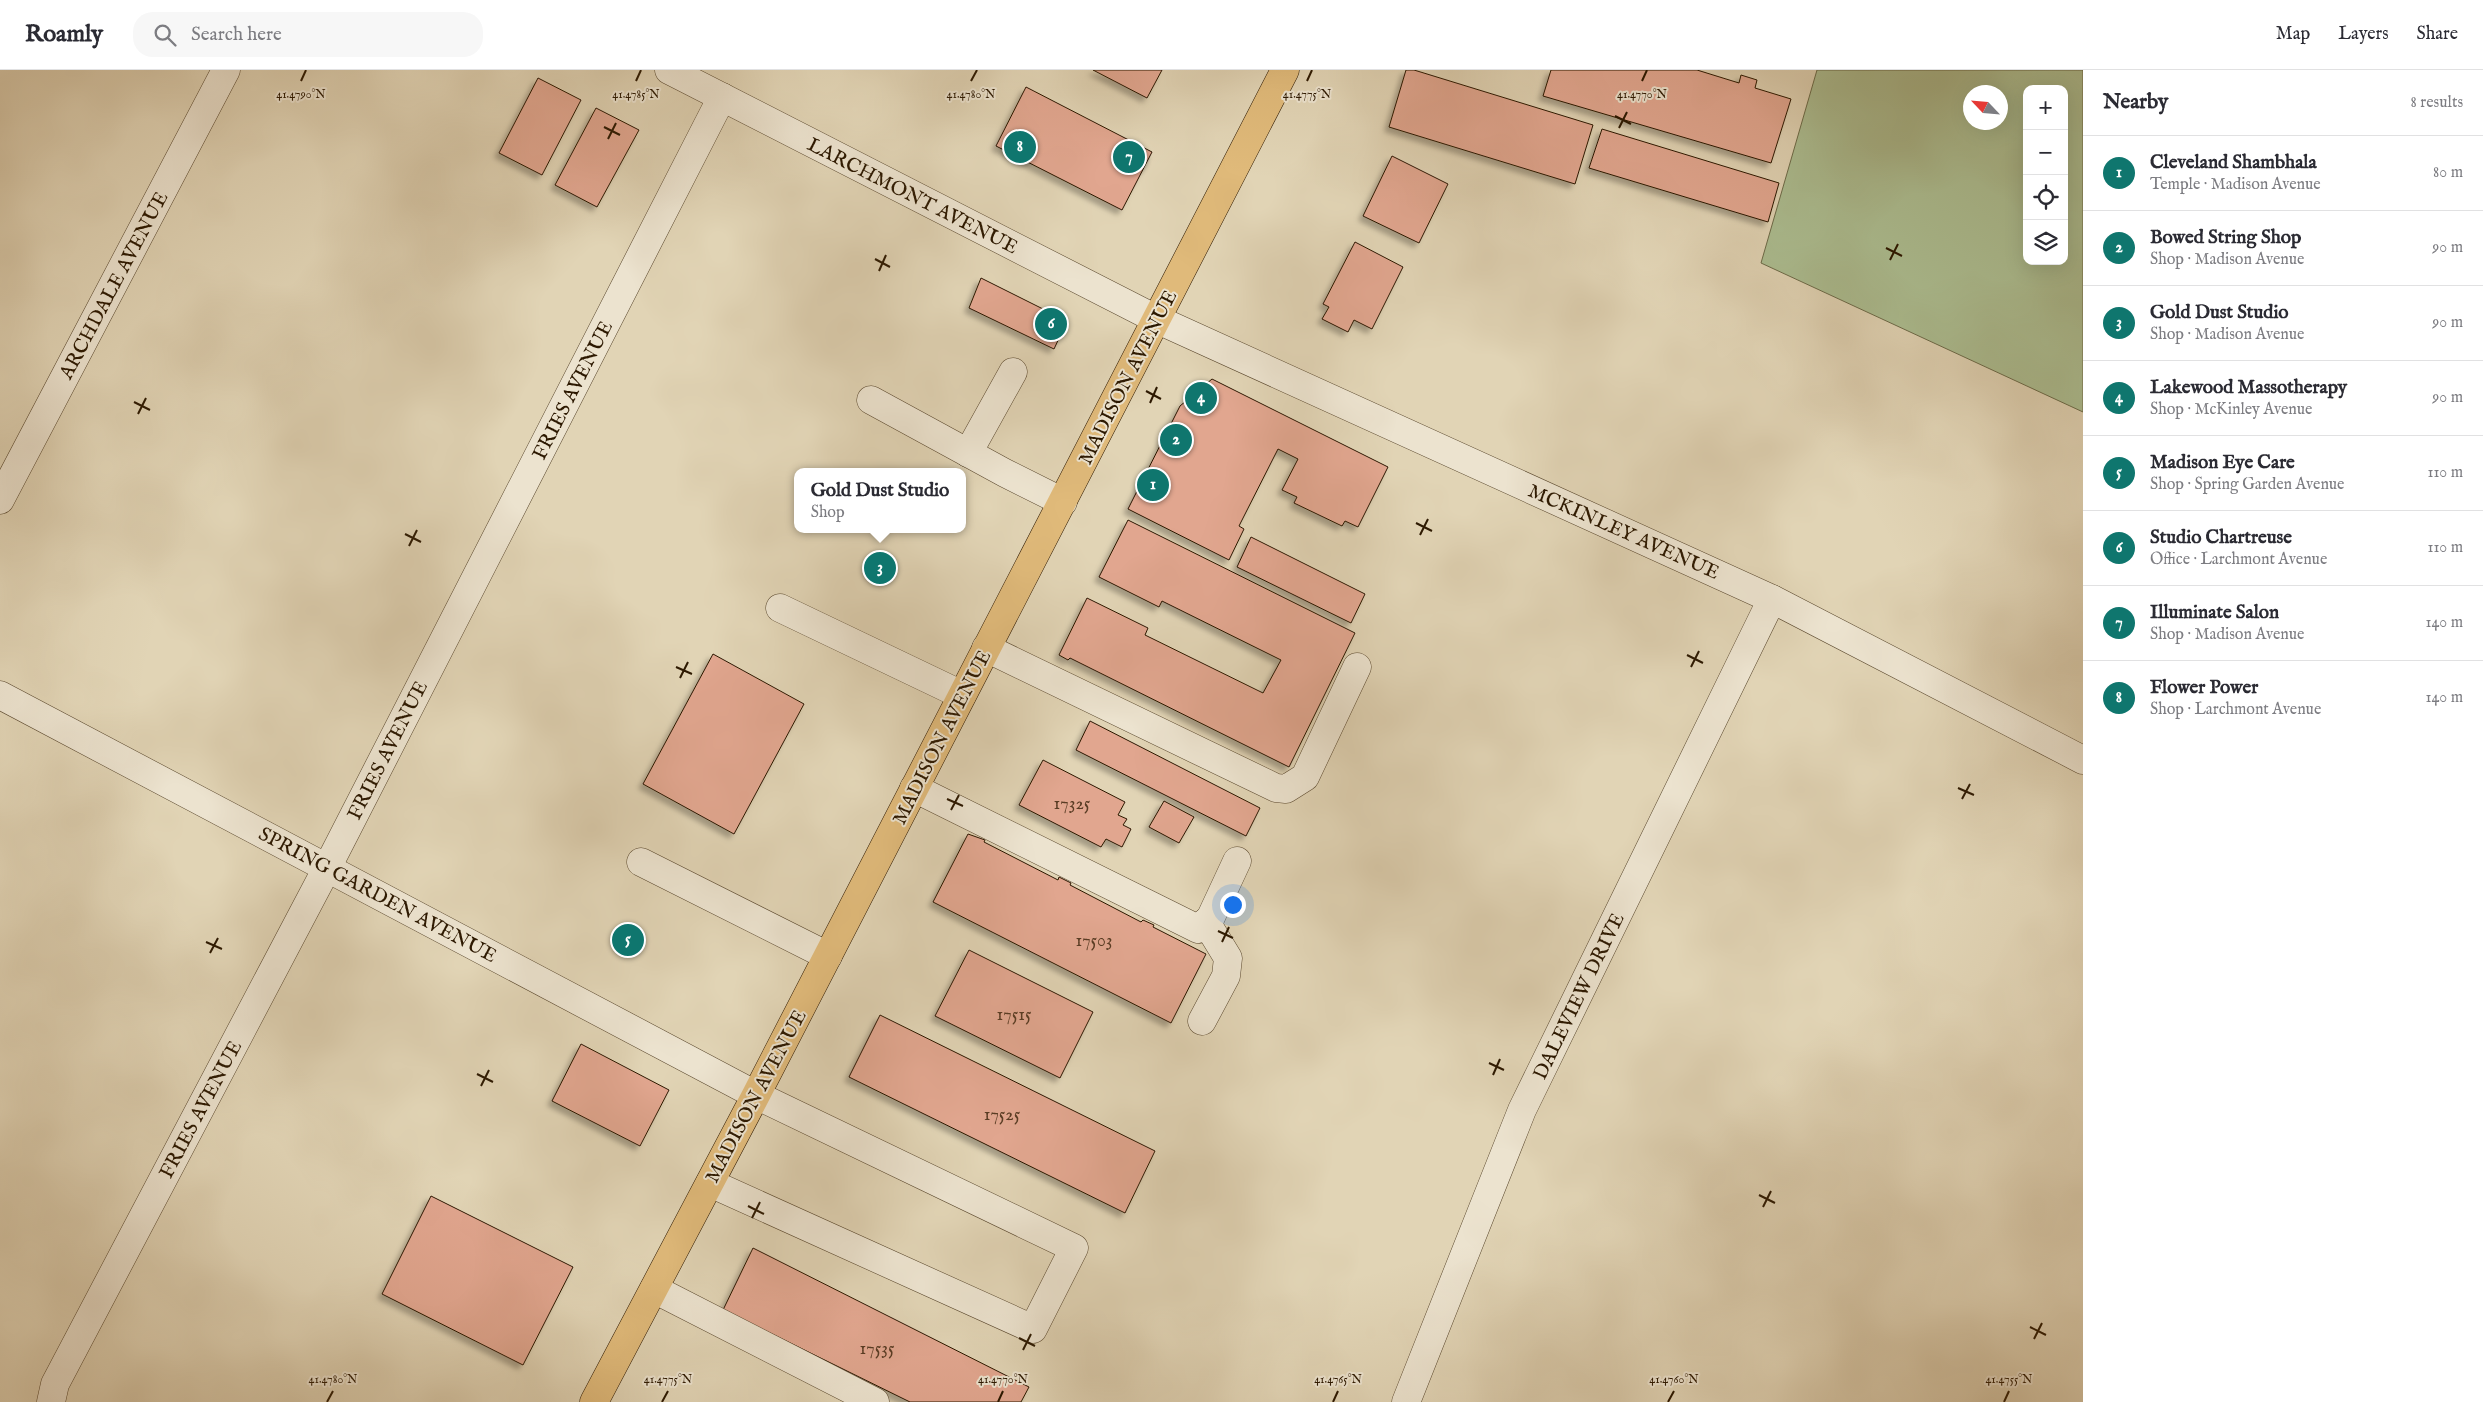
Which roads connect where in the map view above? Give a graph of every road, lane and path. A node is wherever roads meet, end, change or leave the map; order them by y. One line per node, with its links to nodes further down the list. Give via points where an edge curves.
1 (226, 70): 9 (street, ARCHDALE AVENUE)
2 (670, 70): 4 (street, LARCHMONT AVENUE)
3 (1285, 70): 5 (main road, MADISON AVENUE)
4 (722, 97): 5 (street, LARCHMONT AVENUE); 21 (street, FRIES AVENUE)
5 (1156, 319): 10 (main road, MADISON AVENUE); 11 (street, MCKINLEY AVENUE)
6 (1013, 372): 8 (street)
7 (871, 400): 8 (street)
8 (968, 453): 10 (street)
9 (0, 500)
10 (1063, 502): 13 (main road, MADISON AVENUE)
11 (1772, 599): 17 (street, MCKINLEY AVENUE); 31 (street, DALEVIEW DRIVE, via 1522,1110)
12 (780, 608): 16 (street)
13 (986, 648): 14 (street, via 1276,788 1286,789 1305,777); 16 (main road, MADISON AVENUE)
14 (1358, 667)
15 (0, 695): 21 (street, SPRING GARDEN AVENUE)
16 (962, 695): 18 (main road, MADISON AVENUE)
17 (2083, 760)
18 (914, 788): 22 (street, via 1198,928); 23 (main road, MADISON AVENUE)
19 (641, 862): 23 (street)
20 (1237, 862): 22 (street)
21 (328, 866): 25 (street, SPRING GARDEN AVENUE); 28 (street, FRIES AVENUE, via 55,1384)
22 (1206, 922): 24 (street, via 1228,958 1226,976)
23 (828, 956): 25 (main road, MADISON AVENUE)
24 (1202, 1021)
25 (756, 1095): 26 (main road, MADISON AVENUE); 26 (street, SPRING GARDEN AVENUE, via 1074,1248 1033,1329)
26 (710, 1183): 27 (main road, MADISON AVENUE)
27 (654, 1290): 29 (main road, MADISON AVENUE); 30 (street)
28 (51, 1402)
29 (594, 1402)
30 (875, 1402)
31 (1406, 1402)

